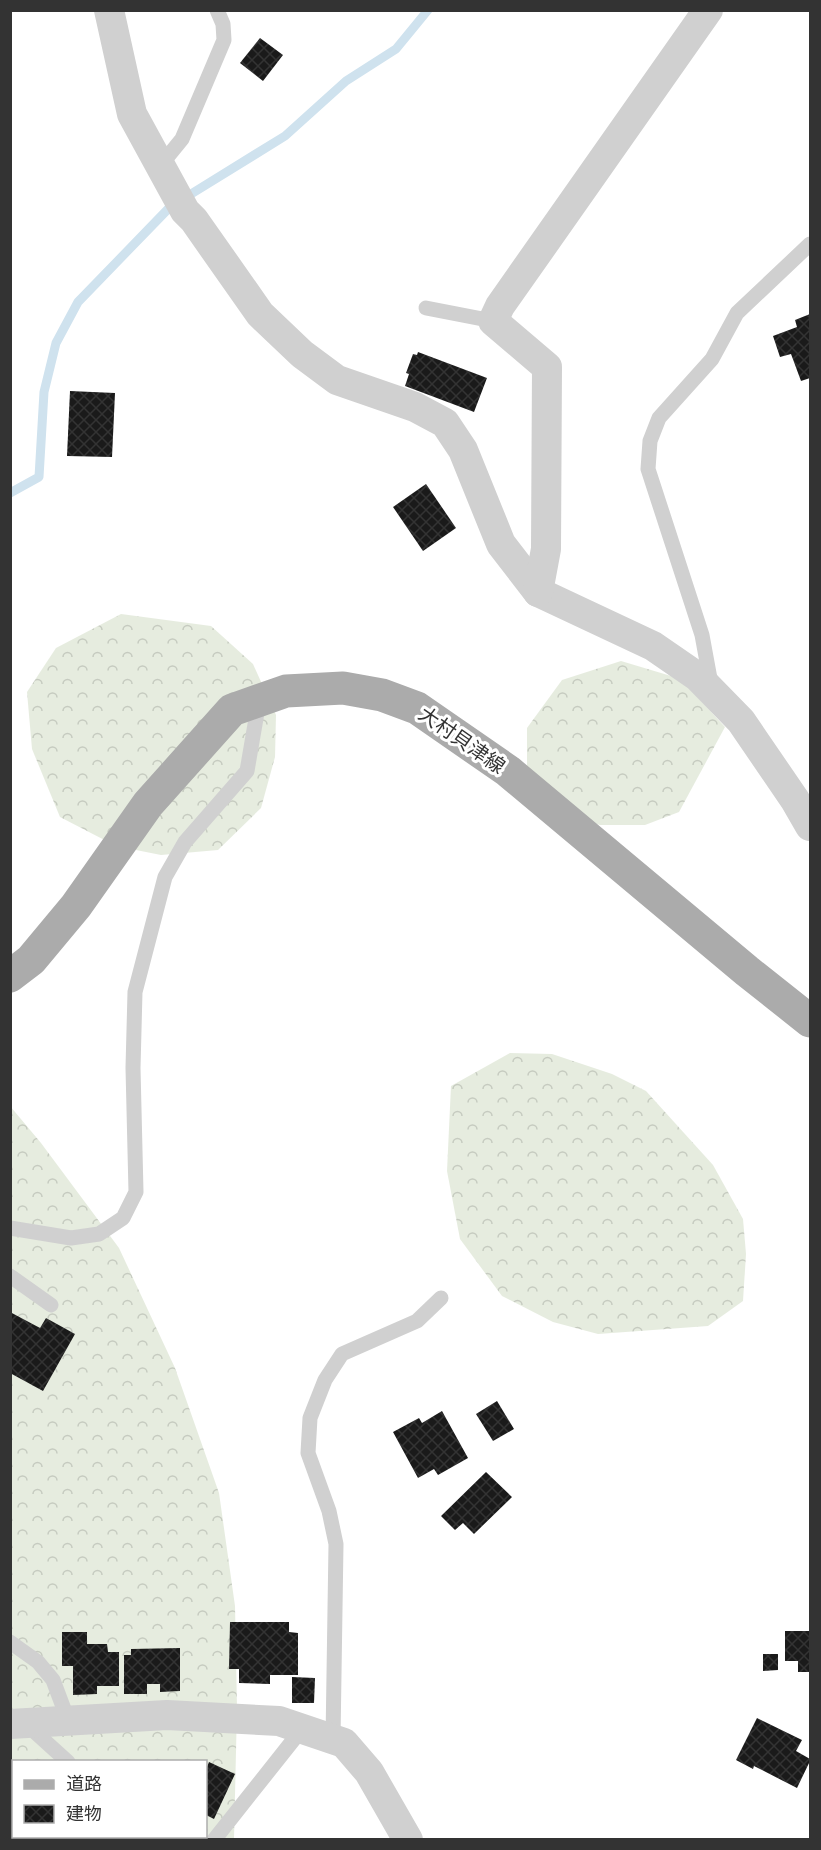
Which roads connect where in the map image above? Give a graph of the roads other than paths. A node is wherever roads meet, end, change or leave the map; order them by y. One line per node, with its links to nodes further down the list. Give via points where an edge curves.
1 (109, 10): 4 (street, via 132,114)
2 (217, 10): 4 (lane, via 224,24 224,40 182,139)
3 (708, 10): 7 (street)
4 (163, 170): 8 (street, via 185,211 260,314 302,354 337,380 415,407 445,423 463,450 501,544)
5 (810, 244): 9 (lane, via 736,313 712,359 658,418 650,441 648,469 702,635)
6 (426, 308): 7 (lane)
7 (493, 321): 8 (street, via 547,367 546,549)
8 (538, 592): 9 (street, via 653,646)
9 (713, 692): 11 (street, via 741,721)
10 (259, 701): 12 (main road, 大村貝津線, via 232,710 189,757 148,804 76,906 31,960); 13 (main road, 大村貝津線, via 286,692 343,688 417,708 508,771); 14 (lane, via 247,771 185,842 165,877 135,992 136,1192 123,1218 99,1234 71,1238)
11 (810, 826)
12 (10, 976)
13 (810, 1022)
14 (10, 1228)
15 (10, 1276): 17 (lane)
16 (441, 1298): 22 (lane, via 417,1321 342,1354 325,1380 310,1418 308,1454 329,1510 336,1544)
17 (51, 1305)
18 (10, 1642): 19 (lane, via 38,1662 53,1680)
19 (68, 1720): 20 (street); 21 (street, via 167,1715 279,1721)
20 (15, 1722): 23 (lane)
21 (302, 1729): 22 (street); 24 (lane)
22 (333, 1739): 25 (street, via 344,1743 369,1772)
23 (67, 1760)
24 (216, 1838)
25 (408, 1839)

